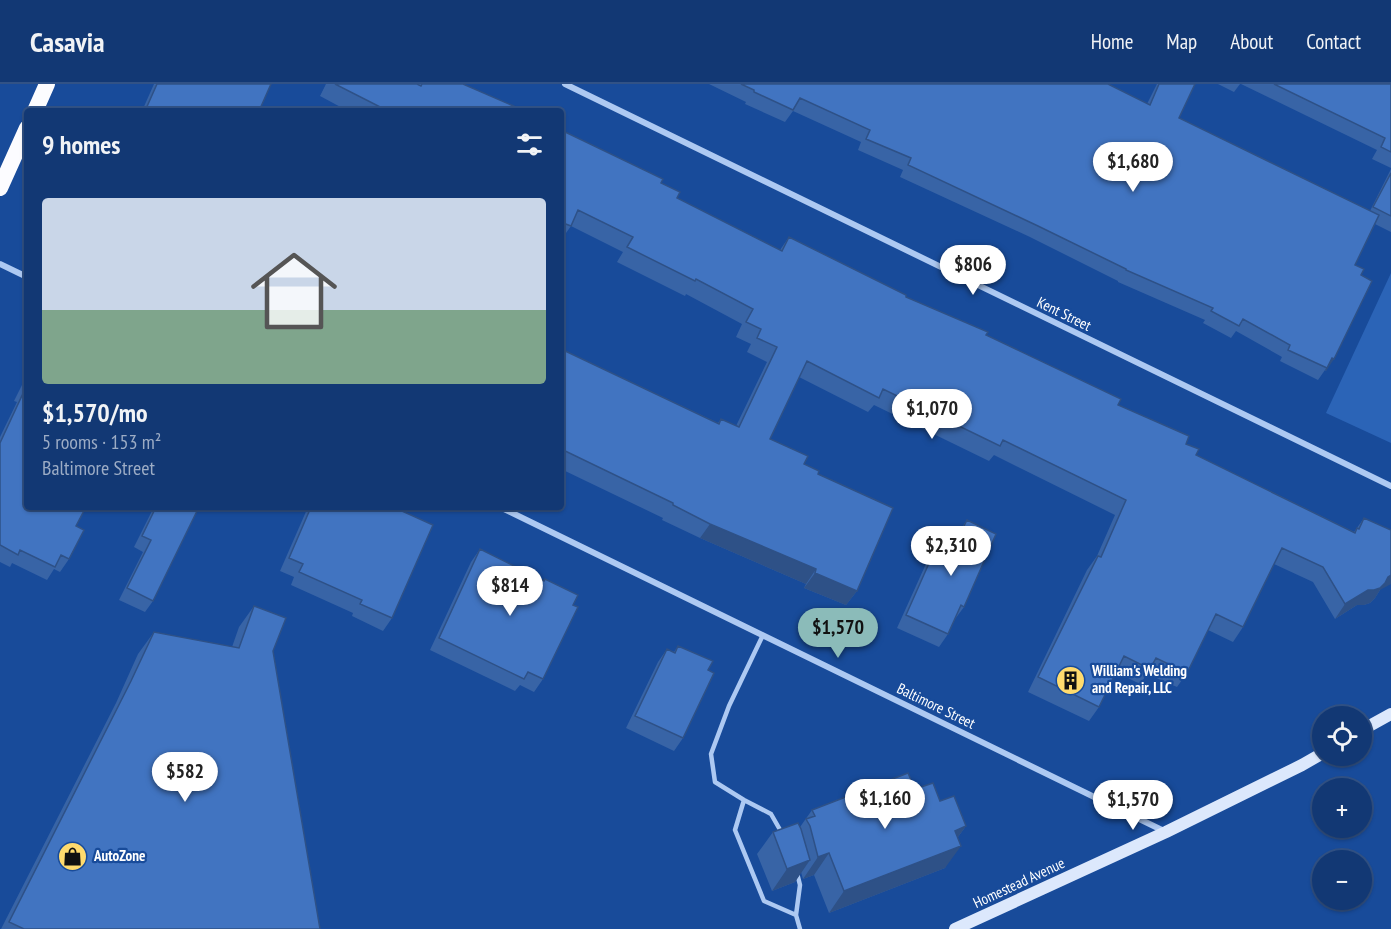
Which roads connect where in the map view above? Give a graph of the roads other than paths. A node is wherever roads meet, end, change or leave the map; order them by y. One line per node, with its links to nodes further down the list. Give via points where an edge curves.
1 (47, 84): 3 (highway)
2 (565, 84): 8 (street, Kent Street)
3 (36, 108)
4 (24, 135): 5 (highway)
5 (0, 188)
6 (0, 264): 7 (street)
7 (24, 276)
8 (1391, 486)
9 (506, 510): 10 (street, Baltimore Street)
10 (763, 635): 14 (lane, via 711,754 715,782); 15 (street, Baltimore Street)
11 (1391, 714): 12 (main road)
12 (1372, 724)
13 (1312, 759): 15 (main road, Homestead Avenue)
14 (744, 800): 16 (lane, via 771,814); 18 (lane, via 735,831 764,901)
15 (1166, 832): 20 (main road, Homestead Avenue)
16 (786, 840)
17 (795, 867): 18 (lane, via 800,885)
18 (796, 915): 19 (lane)
19 (800, 929)
20 (955, 929)

